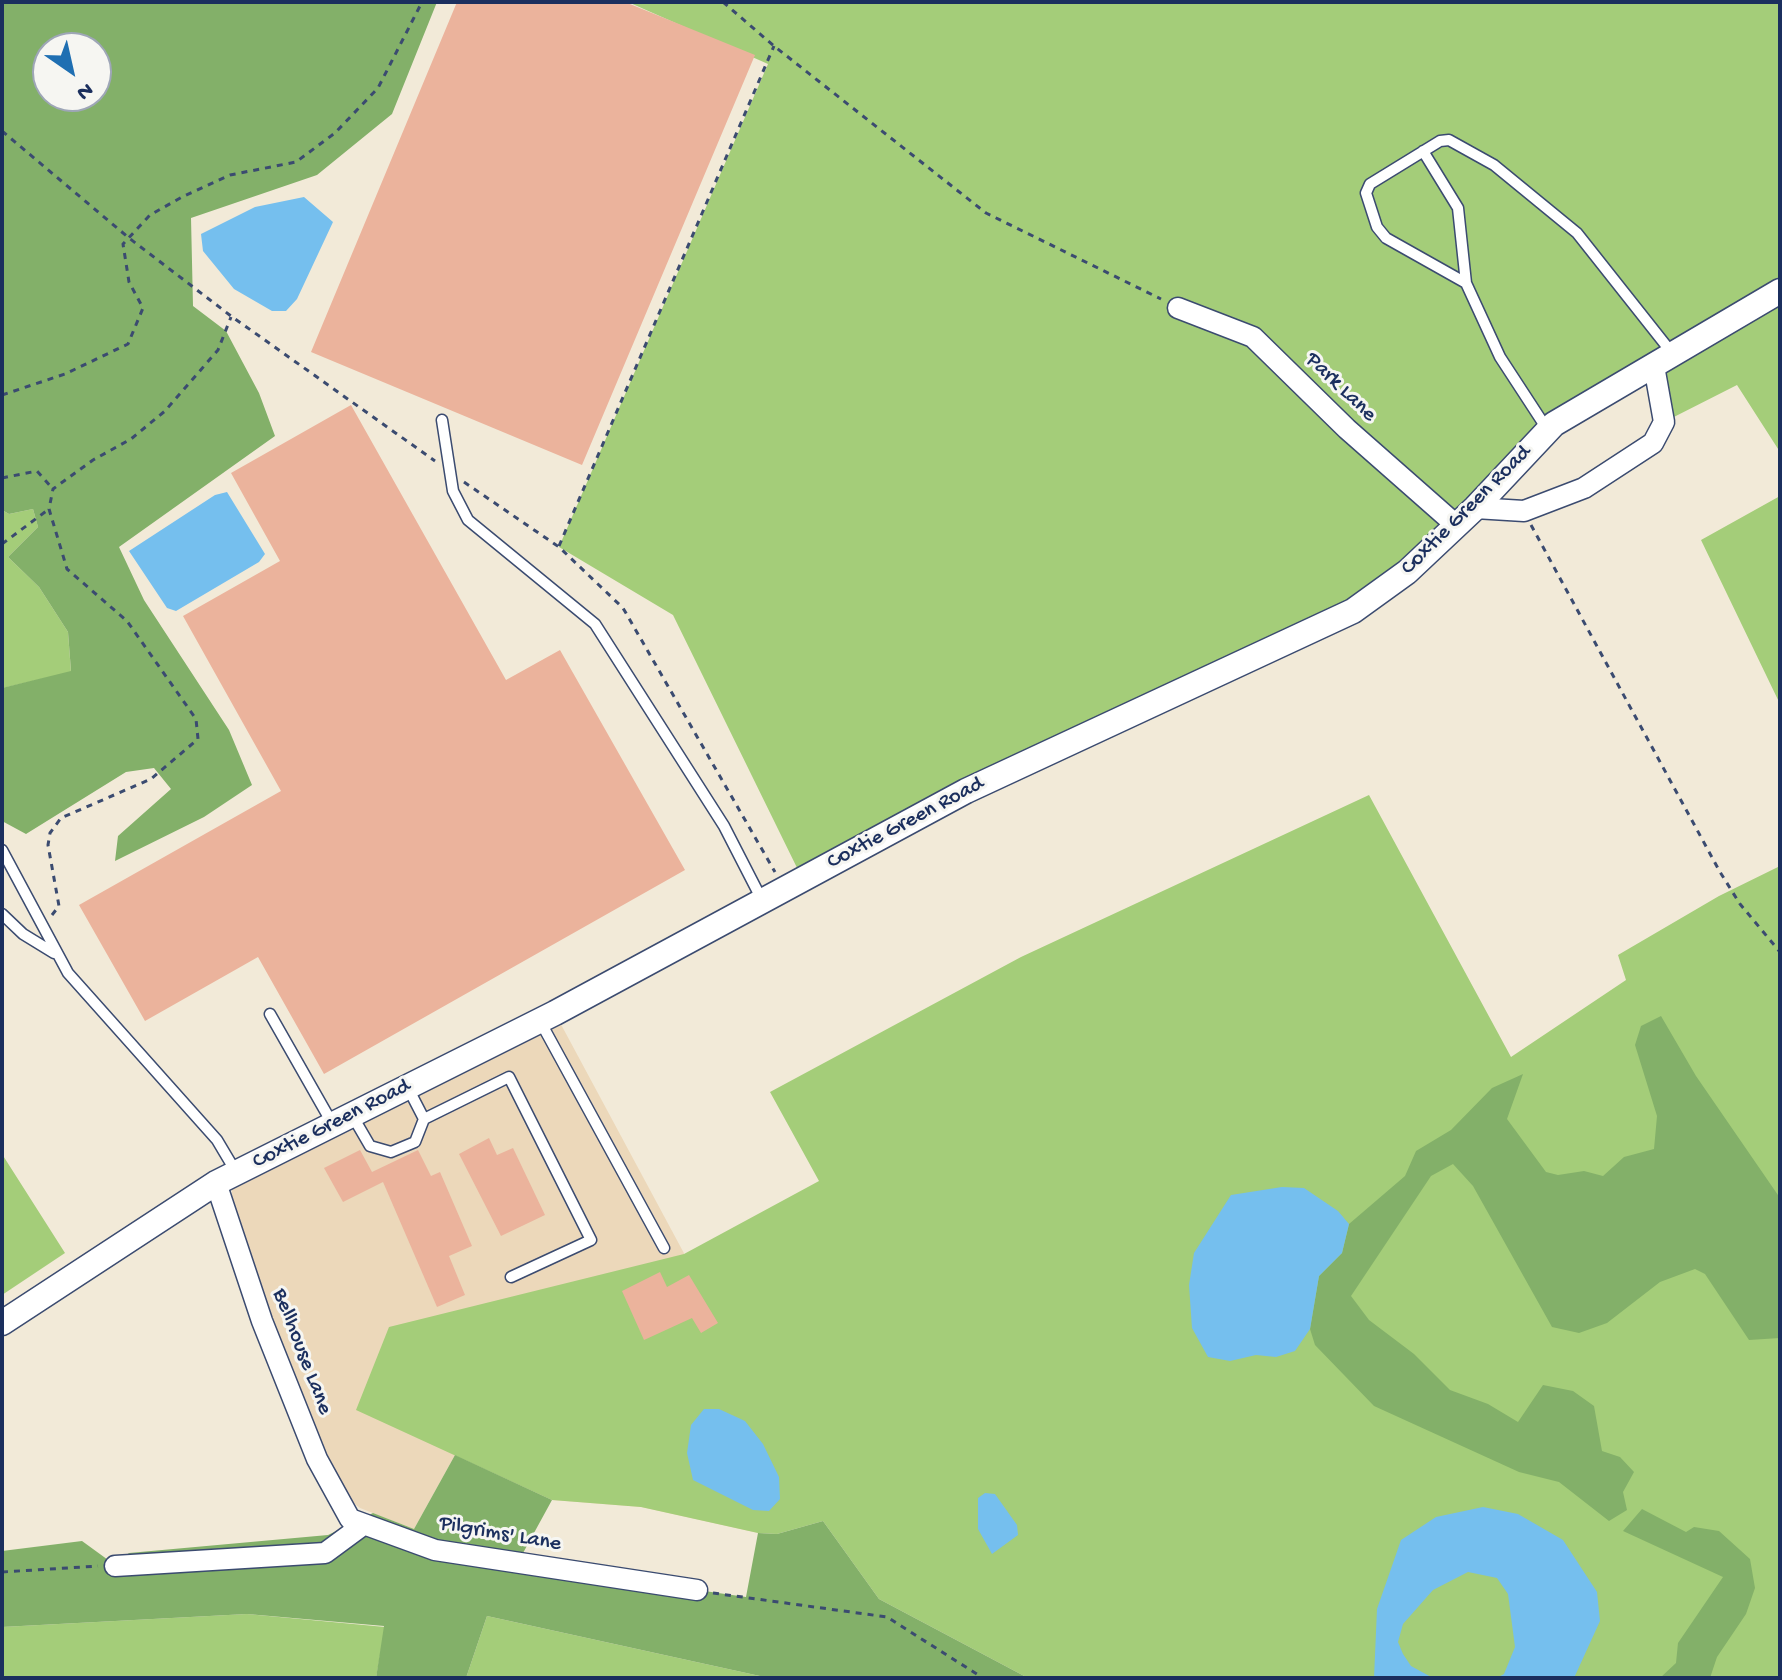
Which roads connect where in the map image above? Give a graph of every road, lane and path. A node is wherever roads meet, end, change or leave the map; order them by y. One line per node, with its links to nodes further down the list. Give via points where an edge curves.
1 (422, 2): 6 (path, via 378,88 335,133 296,162 230,175 182,197 150,215)
2 (723, 2): 3 (path)
3 (774, 46): 9 (path, via 986,213); 22 (path)
4 (2, 131): 6 (path)
5 (1423, 151): 7 (lane, via 1458,208); 7 (lane, via 1370,184 1368,207 1386,238); 11 (lane, via 1449,140 1494,165 1577,233)
6 (129, 238): 12 (path, via 123,244 129,282 143,308 128,344 65,374)
7 (1466, 283): 14 (lane, via 1500,357)
8 (1780, 291): 11 (street, Coxtie Green Road)
9 (1178, 308): 20 (street, Park Lane, via 1253,337)
10 (231, 316): 16 (path, via 218,350 165,411)
11 (1663, 360): 14 (street, Coxtie Green Road); 19 (street, via 1664,422 1653,443 1584,488)
12 (2, 395)
13 (442, 420): 24 (lane, via 453,491 468,520 595,624 724,826)
14 (1548, 430): 17 (street, Coxtie Green Road)
15 (2, 478): 16 (path, via 37,471)
16 (53, 489): 18 (path)
17 (1475, 508): 19 (street); 20 (street, Coxtie Green Road)
18 (49, 509): 21 (path); 26 (path, via 67,569 127,621 196,719 198,739 151,779 61,818 48,845 59,906)
19 (1524, 511): 27 (path, via 1720,872)
20 (1456, 525): 24 (street, Coxtie Green Road, via 1407,572 1353,611 966,791)
21 (2, 544)
22 (559, 547)
23 (2, 851): 26 (lane)
24 (763, 902): 30 (street, Coxtie Green Road)
25 (2, 914): 28 (lane)
26 (42, 928): 28 (lane)
27 (1780, 952)
28 (57, 955): 34 (lane, via 217,1140)
29 (270, 1014): 33 (lane)
30 (540, 1021): 31 (street, Coxtie Green Road); 35 (lane)
31 (407, 1087): 32 (lane); 33 (street, Coxtie Green Road)
32 (424, 1119): 33 (lane, via 415,1142 391,1152 370,1146); 36 (lane, via 509,1077 591,1240)
33 (342, 1120): 34 (street, Coxtie Green Road)
34 (226, 1178): 37 (street, Coxtie Green Road); 38 (street, Bellhouse Lane, via 262,1321 317,1459 350,1519)
35 (664, 1248)
36 (511, 1277)
37 (2, 1323)
38 (363, 1525): 39 (street, via 325,1553); 41 (street, Pilgrims' Lane, via 435,1550)
39 (115, 1566): 40 (path)
40 (2, 1572)
41 (697, 1590): 42 (path, via 887,1617)
42 (983, 1678)

